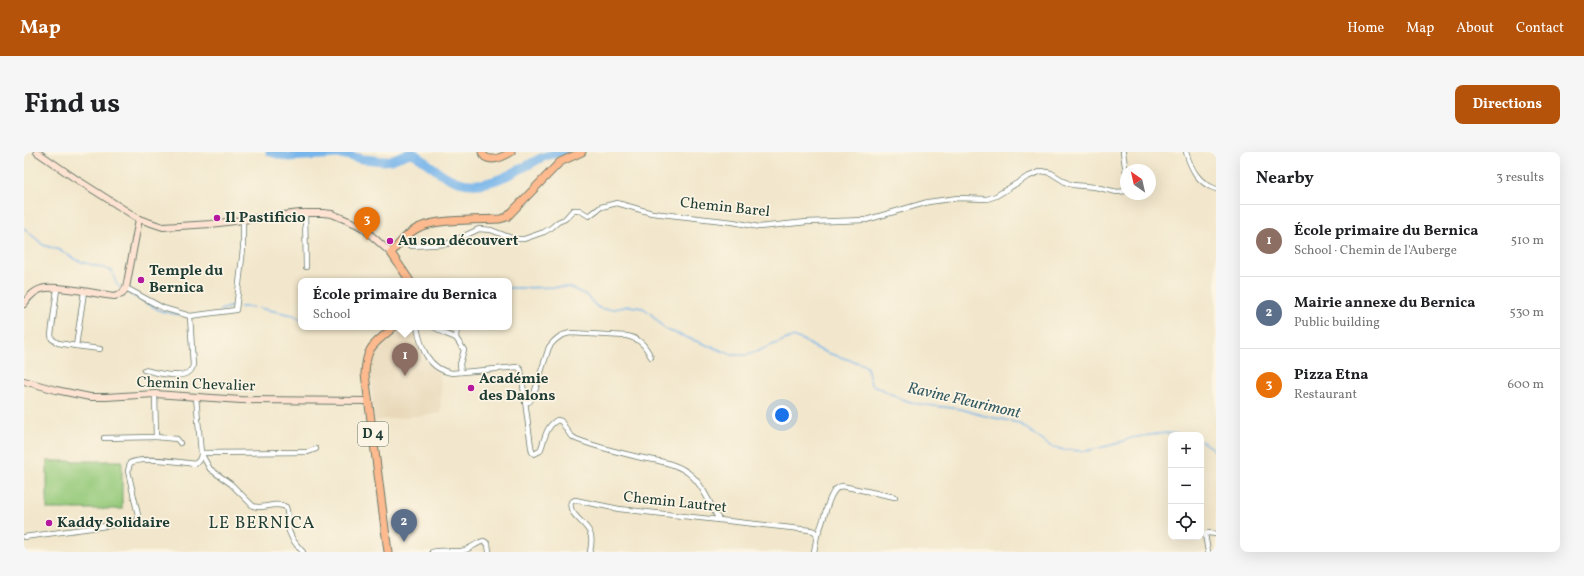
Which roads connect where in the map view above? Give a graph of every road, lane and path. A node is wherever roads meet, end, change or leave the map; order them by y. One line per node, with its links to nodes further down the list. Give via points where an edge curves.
1 (37, 152): 11 (street)
2 (482, 152): 3 (main road, via 484,157 490,159)
3 (511, 152)
4 (582, 152): 13 (main road, via 560,162 507,217 436,222 420,227)
5 (1123, 152): 7 (street)
6 (1186, 152): 8 (street, via 1196,177 1207,186)
7 (1125, 164)
8 (1216, 189)
9 (1120, 192): 13 (street, Chemin Barel, via 1073,185 1042,171 987,199 958,198 928,202 866,220 759,227 652,213 617,204 601,207 589,216 579,210 573,210 565,219 547,230 524,238 514,239 491,230 479,229 447,244 412,246)
10 (305, 212): 12 (street); 14 (street, via 332,214 356,224); 15 (street)
11 (139, 219): 12 (street, via 164,227); 17 (street)
12 (243, 221): 21 (street, via 243,249 236,310)
13 (401, 242): 14 (main road)
14 (391, 253): 16 (main road)
15 (306, 267)
16 (408, 278)
17 (126, 288): 19 (street, via 122,294 114,296); 21 (street, via 163,308)
18 (57, 289): 19 (street); 20 (street, via 46,288 34,292); 27 (street, via 52,339 58,343)
19 (84, 292): 27 (street)
20 (24, 304)
21 (190, 316): 30 (street, via 192,371 179,376)
22 (390, 330): 35 (main road, D 4, via 375,343 368,354 365,374)
23 (418, 330): 31 (street, via 421,346 432,362 444,372)
24 (439, 330): 26 (street)
25 (457, 330): 26 (street)
26 (456, 338): 31 (street, via 464,350 460,364)
27 (76, 346): 28 (street)
28 (100, 349)
29 (651, 357): 36 (street, via 642,341 633,337 570,333 563,335 554,340 549,347 533,397 530,402)
30 (144, 370)
31 (461, 372): 36 (street, via 518,367 521,370)
32 (24, 381): 33 (street, Chemin Chevalier, via 90,397)
33 (155, 394): 34 (street, Chemin Chevalier); 37 (street)
34 (196, 398): 35 (street, Chemin Chevalier); 41 (street)
35 (368, 401): 48 (main road, D 4)
36 (525, 402): 43 (street, via 530,447 534,454 540,451 548,427 556,420 561,421 570,436 576,439 683,469 693,477)
37 (156, 437): 38 (street); 39 (street, via 177,439)
38 (104, 438)
39 (180, 442)
40 (316, 449): 41 (street, via 308,452)
41 (201, 453): 46 (street, via 200,460 194,464 156,460 130,463 128,471 138,516 136,522); 47 (street, via 210,469 253,506 281,504 286,507 291,537)
42 (895, 497): 45 (street, via 838,487 832,493)
43 (719, 520): 45 (street, Chemin Lautret, via 810,530); 51 (street, Chemin Lautret, via 619,509 574,500 570,504 571,510 590,532)
44 (1216, 534): 53 (street, via 1205,534)
45 (817, 535): 52 (street)
46 (24, 537)
47 (303, 552)
48 (388, 552)
49 (432, 552): 50 (street, via 461,552 484,541 488,544)
50 (489, 552)
51 (590, 552)
52 (814, 552)
53 (1208, 552)

